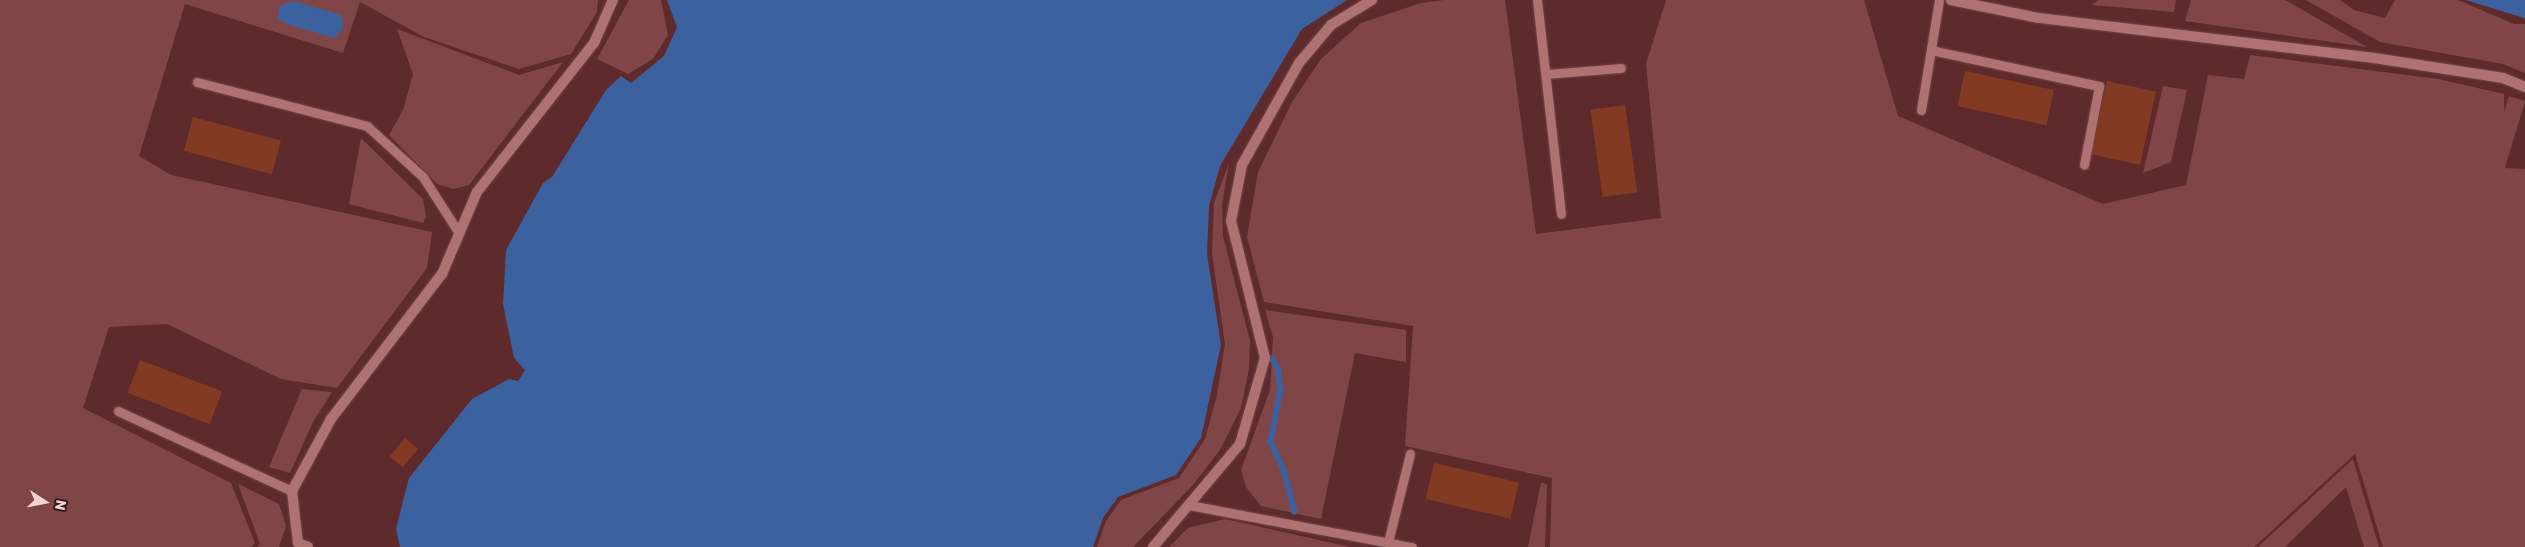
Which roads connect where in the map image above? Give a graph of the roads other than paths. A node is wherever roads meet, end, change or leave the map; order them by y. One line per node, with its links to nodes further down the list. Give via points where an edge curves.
1 (613, 0): 14 (street, via 594,43 477,192)
2 (1372, 0): 18 (street, via 1331,25 1299,62 1242,165 1231,221 1265,358 1240,444)
3 (1537, 0): 8 (lane)
4 (1939, 0): 6 (lane)
5 (1951, 0): 10 (street, via 2039,18 2374,58 2503,78)
6 (1931, 50): 11 (lane); 12 (lane, via 2099,86)
7 (1621, 68): 8 (lane)
8 (1546, 74): 13 (lane)
9 (197, 82): 14 (lane, via 367,126 423,177)
10 (2525, 88)
11 (1921, 110)
12 (2084, 165)
13 (1561, 214)
14 (459, 233): 17 (street, via 442,274 331,419)
15 (118, 411): 17 (lane)
16 (1410, 454): 19 (lane)
17 (292, 491): 20 (street)
18 (1189, 505): 19 (lane); 21 (street)
19 (1388, 542): 22 (lane)
20 (300, 546)
21 (1153, 547)
22 (1412, 547)

